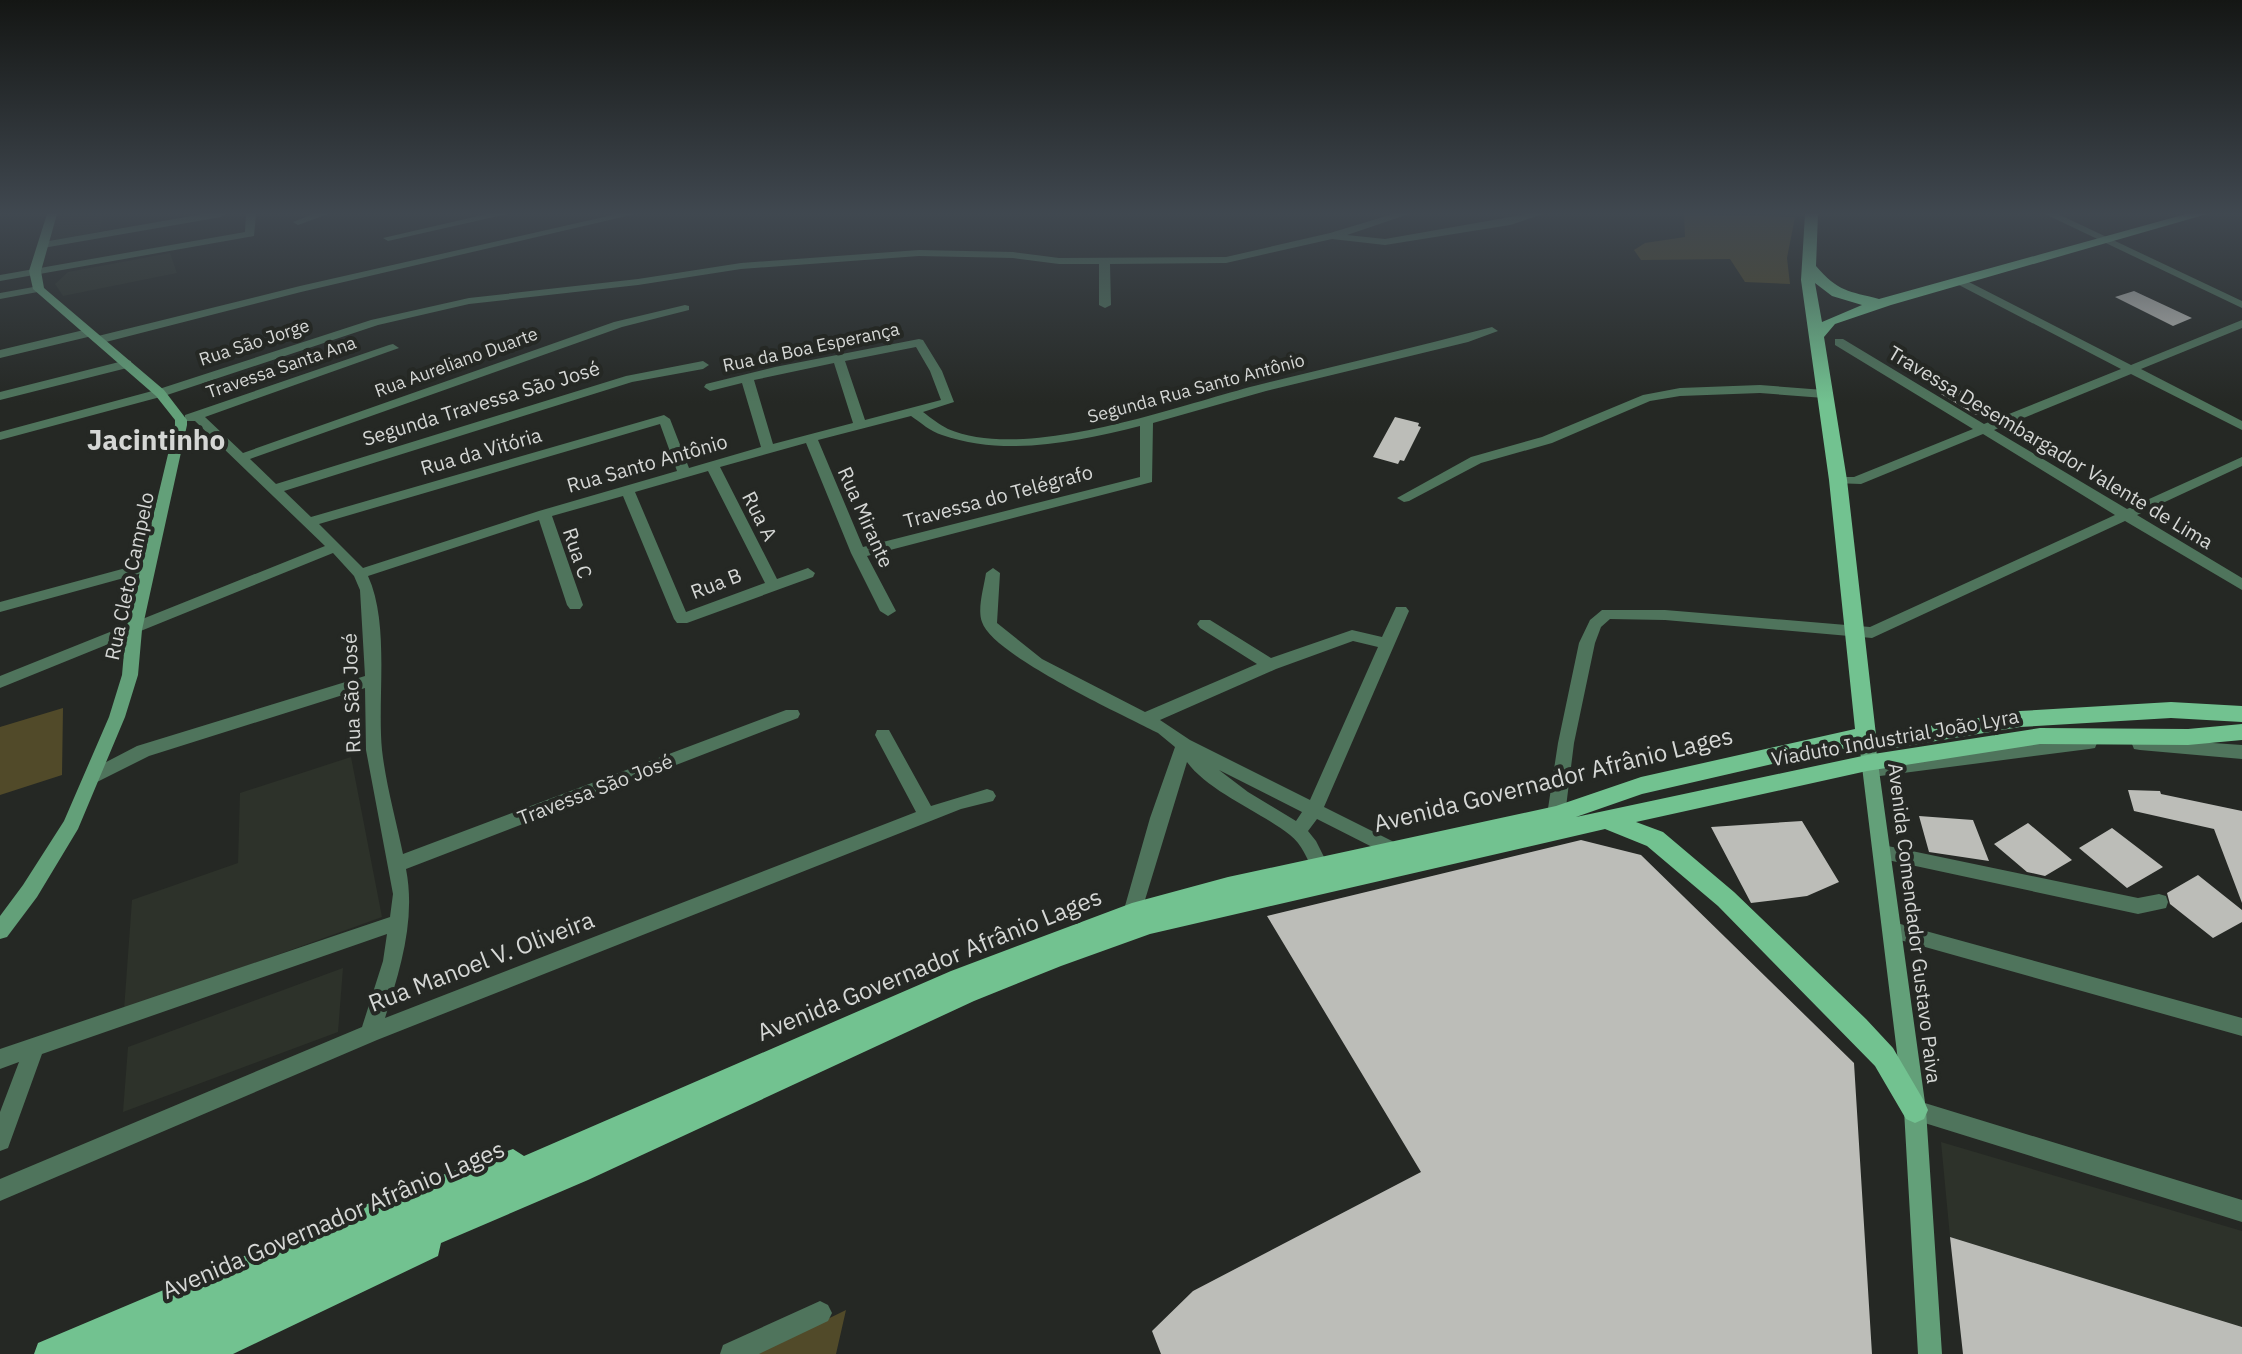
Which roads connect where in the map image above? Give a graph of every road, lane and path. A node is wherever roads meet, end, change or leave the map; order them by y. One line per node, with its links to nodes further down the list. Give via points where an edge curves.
1 (36, 277): 10 (main road)
2 (352, 277): 19 (street)
3 (669, 277): 29 (street, Rua São Jorge, via 497,297 375,322)
4 (1104, 277): 13 (street)
5 (1808, 277): 18 (main road, Avenida Comendador Gustavo Paiva)
6 (1818, 277): 12 (main road, via 1843,297)
7 (1977, 277): 9 (main road)
8 (2182, 277): 14 (street)
9 (1961, 282): 12 (main road); 26 (street)
10 (39, 289): 11 (street); 19 (main road)
11 (0, 296)
12 (1886, 302): 18 (main road, via 1830,321)
13 (1105, 305)
14 (2242, 305)
15 (685, 308): 43 (street, Rua Aureliano Duarte, via 618,324)
16 (2242, 324): 26 (street)
17 (1492, 331): 36 (street, Segunda Rua Santo Antônio)
18 (1818, 335): 31 (main road, Avenida Comendador Gustavo Paiva)
19 (93, 337): 22 (street); 24 (main road)
20 (1839, 342): 39 (street, Travessa Desembargador Valente de Lima)
21 (393, 348): 34 (street, Travessa Santa Ana)
22 (0, 354)
23 (838, 358): 27 (street, Rua da Boa Esperança); 32 (street, Rua da Boa Esperança, via 919,343); 37 (street)
24 (127, 364): 29 (main road); 30 (street)
25 (703, 365): 48 (street, Segunda Travessa São José, via 630,379)
26 (2133, 370): 38 (street); 39 (street)
27 (747, 378): 28 (street, Rua da Boa Esperança); 42 (street)
28 (710, 387)
29 (160, 393): 35 (main road); 40 (street, Rua São Jorge)
30 (0, 396)
31 (1824, 398): 47 (main road, Avenida Comendador Gustavo Paiva); 50 (street, via 1728,392 1647,398 1547,440 1476,460)
32 (948, 402): 33 (street, Rua Santo Antônio)
33 (912, 411): 36 (street, Segunda Rua Santo Antônio, via 952,434 1012,441 1085,437); 37 (street, Rua Santo Antônio)
34 (197, 416): 35 (street, Travessa Santa Ana); 43 (street)
35 (181, 420): 56 (main road, Rua Cleto Campelo)
36 (1146, 420): 55 (street, Travessa do Telégrafo, via 1147,479)
37 (860, 423): 41 (street, Rua Santo Antônio)
38 (2242, 426)
39 (1984, 431): 47 (street, via 1856,481); 52 (street, Travessa Desembargador Valente de Lima)
40 (0, 436)
41 (811, 438): 42 (street, Rua Santo Antônio); 55 (street, Rua Mirante)
42 (768, 449): 45 (street, Rua Santo Antônio)
43 (241, 458): 48 (street)
44 (2242, 461): 52 (street)
45 (712, 465): 46 (street, Rua Santo Antônio); 60 (street, Rua A)
46 (684, 473): 49 (street, Rua Santo Antônio); 53 (street, Rua da Vitória, via 664,419)
47 (1838, 480): 68 (main road, Avenida Comendador Gustavo Paiva)
48 (274, 489): 53 (street)
49 (627, 490): 51 (street, Rua Santo Antônio); 60 (street, Rua B, via 682,619)
50 (1404, 498)
51 (544, 514): 59 (street, Rua Santo Antônio); 62 (street, Rua C)
52 (2124, 514): 61 (street, Travessa Desembargador Valente de Lima); 68 (street, via 1883,629)
53 (309, 522): 54 (street)
54 (335, 547): 59 (street); 67 (street)
55 (858, 553): 64 (street, Rua Mirante)
56 (148, 567): 63 (street); 67 (main road, Rua Cleto Campelo)
57 (808, 573): 60 (street, Rua B)
58 (993, 573): 75 (street, via 991,626 1036,663)
59 (360, 574): 71 (street, Rua São José, via 367,590)
60 (773, 585)
61 (2242, 585)
62 (575, 605)
63 (0, 607)
64 (888, 611)
65 (1401, 611): 69 (street)
66 (1205, 624): 70 (street)
67 (134, 630): 72 (street); 82 (main road, Rua Cleto Campelo, via 130,675)
68 (1854, 632): 77 (main road, Avenida Comendador Gustavo Paiva); 87 (street, via 1619,613 1599,619 1587,643)
69 (1386, 643): 70 (street, via 1352,635); 85 (street)
70 (1270, 665): 75 (street)
71 (372, 680): 82 (street, via 143,751); 92 (street, Rua São José, via 374,750)
72 (0, 682)
73 (792, 714): 92 (street, Travessa São José)
74 (2242, 714): 84 (main road, via 2171,710 1986,723 1856,746)
75 (1143, 720): 79 (street)
76 (2242, 732): 84 (main road, Viaduto Industrial João Lyra, via 2002,740)
77 (1866, 734): 81 (main road, Avenida Comendador Gustavo Paiva); 87 (main road, Avenida Governador Afrânio Lages, via 1641,786)
78 (883, 735): 86 (street)
79 (1184, 745): 85 (street); 89 (street, via 1196,762 1242,797); 95 (street)
80 (2242, 752): 81 (street, via 2078,743)
81 (1872, 770): 91 (main road, Avenida Comendador Gustavo Paiva)
82 (93, 777): 98 (main road, Rua Cleto Campelo, via 72,824)
83 (987, 796): 86 (street, Rua Manoel V. Oliveira)
84 (1651, 802): 87 (main road); 88 (main road, Avenida Governador Afrânio Lages)
85 (1315, 808): 89 (street); 90 (street)
86 (927, 815): 100 (street, Rua Manoel V. Oliveira)
87 (1556, 815): 90 (main road, Avenida Governador Afrânio Lages)
88 (1606, 820): 103 (main road, via 1655,839 1726,899 1884,1057); 105 (main road, Avenida Governador Afrânio Lages, via 1136,929 965,993)
89 (1298, 831): 93 (street)
90 (1396, 851): 93 (main road, Avenida Governador Afrânio Lages)
91 (1883, 852): 94 (street, via 2138,906); 97 (main road, Avenida Comendador Gustavo Paiva)
92 (398, 864): 96 (street, Rua São José)
93 (1320, 867): 95 (main road, Avenida Governador Afrânio Lages)
94 (2159, 902)
95 (1132, 913): 105 (main road, Avenida Governador Afrânio Lages, via 960,979)
96 (398, 922): 100 (street, Rua São José, via 393,961); 101 (street)
97 (1893, 930): 99 (street); 103 (main road, Avenida Comendador Gustavo Paiva)
98 (0, 931)
99 (2242, 1027)
100 (370, 1033): 106 (street, Rua Manoel V. Oliveira)
101 (34, 1049): 102 (street); 104 (street)
102 (0, 1059)
103 (1915, 1110): 107 (street); 114 (main road, Avenida Comendador Gustavo Paiva)
104 (0, 1140)
105 (580, 1157): 109 (main road, via 487,1171); 110 (main road, Avenida Governador Afrânio Lages); 111 (main road, Avenida Governador Afrânio Lages); 112 (main road, via 355,1283)
106 (0, 1190)
107 (2242, 1211)
108 (820, 1313): 113 (street)
109 (49, 1354)
110 (100, 1354)
111 (148, 1354)
112 (200, 1354)
113 (732, 1354)
114 (1930, 1354)

